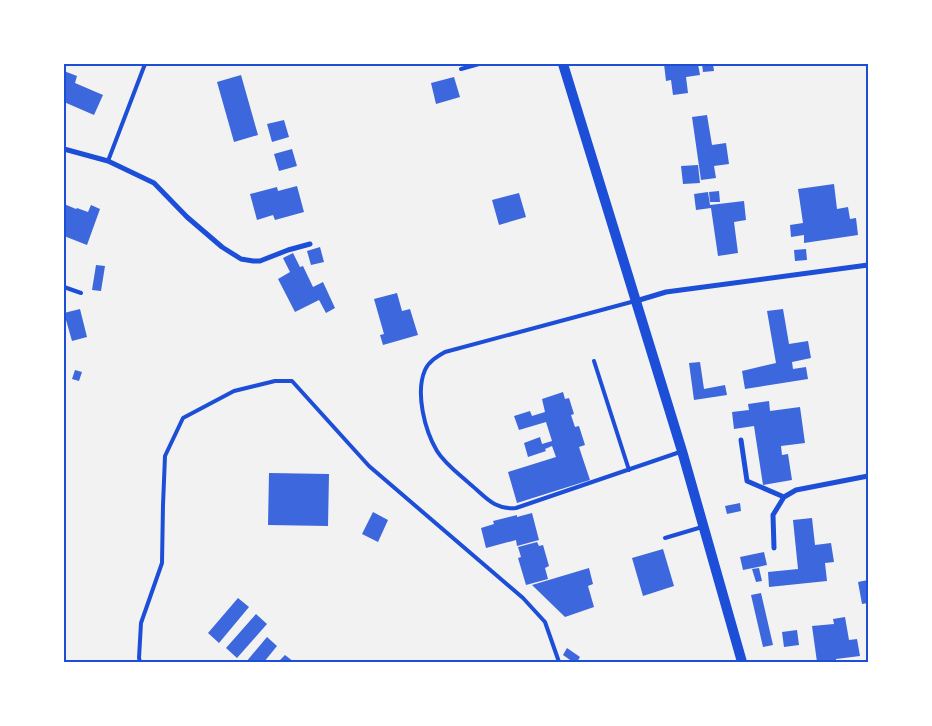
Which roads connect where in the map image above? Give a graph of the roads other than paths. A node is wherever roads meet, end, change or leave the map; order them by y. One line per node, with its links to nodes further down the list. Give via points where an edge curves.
1 (144, 64): 6 (lane)
2 (479, 64): 4 (lane)
3 (563, 64): 11 (main road)
4 (461, 69)
5 (64, 148): 6 (street)
6 (108, 161): 7 (street, via 154,183 187,217 222,247 242,259 260,261)
7 (310, 244)
8 (868, 265): 11 (street, via 666,292)
9 (64, 287): 10 (lane)
10 (81, 294)
11 (636, 301): 14 (main road); 15 (lane, via 445,352 425,369 421,397 428,432 438,452 500,508 516,508)
12 (594, 361): 15 (lane)
13 (741, 440): 17 (street, via 747,482)
14 (682, 452): 15 (lane); 18 (main road)
15 (628, 470)
16 (868, 476): 17 (street, via 796,490)
17 (784, 497): 20 (street, via 773,516)
18 (704, 526): 19 (lane); 23 (main road)
19 (665, 538)
20 (774, 548)
21 (140, 662): 22 (lane, via 141,623 162,563 165,456 183,418 234,391 275,381 292,381 369,466 523,598 545,622)
22 (559, 662)
23 (742, 662)

